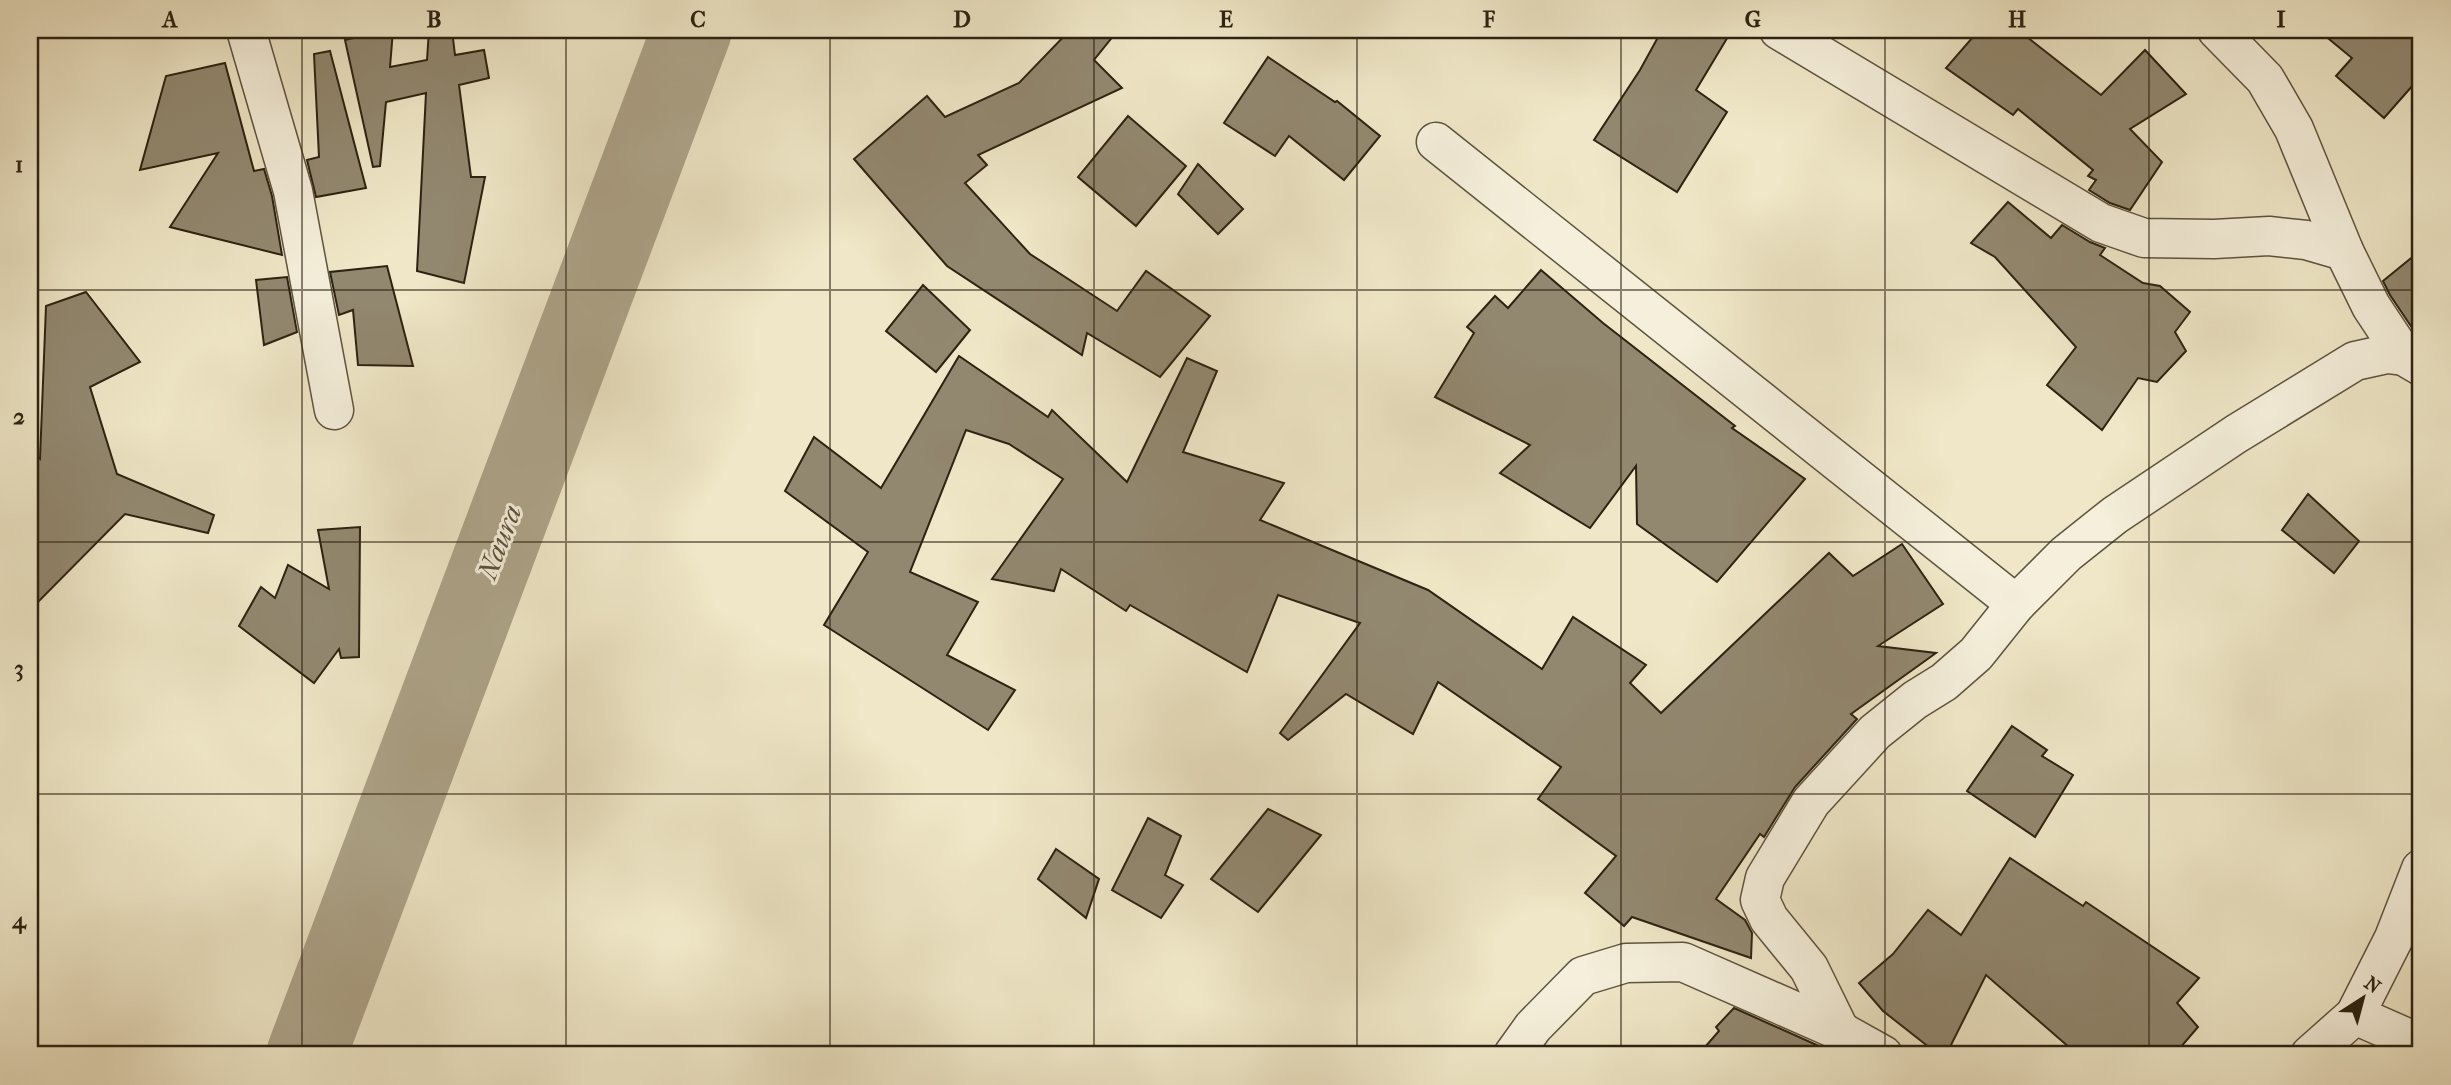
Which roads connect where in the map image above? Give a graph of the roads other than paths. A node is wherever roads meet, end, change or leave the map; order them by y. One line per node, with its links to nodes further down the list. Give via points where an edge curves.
1 (246, 30): 7 (street, via 293,191)
2 (1779, 30): 5 (street, via 2101,223 2144,238 2270,236)
3 (2217, 30): 5 (street, via 2265,79 2294,129)
4 (1436, 142): 8 (street)
5 (2344, 251): 6 (street, via 2371,306)
6 (2412, 361): 8 (street, via 2387,354 2356,361 2236,434 2115,515 2066,554)
7 (334, 410)
8 (2016, 604): 11 (street, via 1976,654 1875,732 1811,802 1765,878 1760,900 1769,919 1809,968)
9 (2421, 869): 10 (street, via 2394,938)
10 (2355, 1015): 12 (street); 15 (street)
11 (1840, 1031): 13 (street, via 1684,962 1626,963 1583,976 1533,1027); 14 (street)
12 (2421, 1044)
13 (1513, 1055)
14 (1883, 1055)
15 (2310, 1055)

